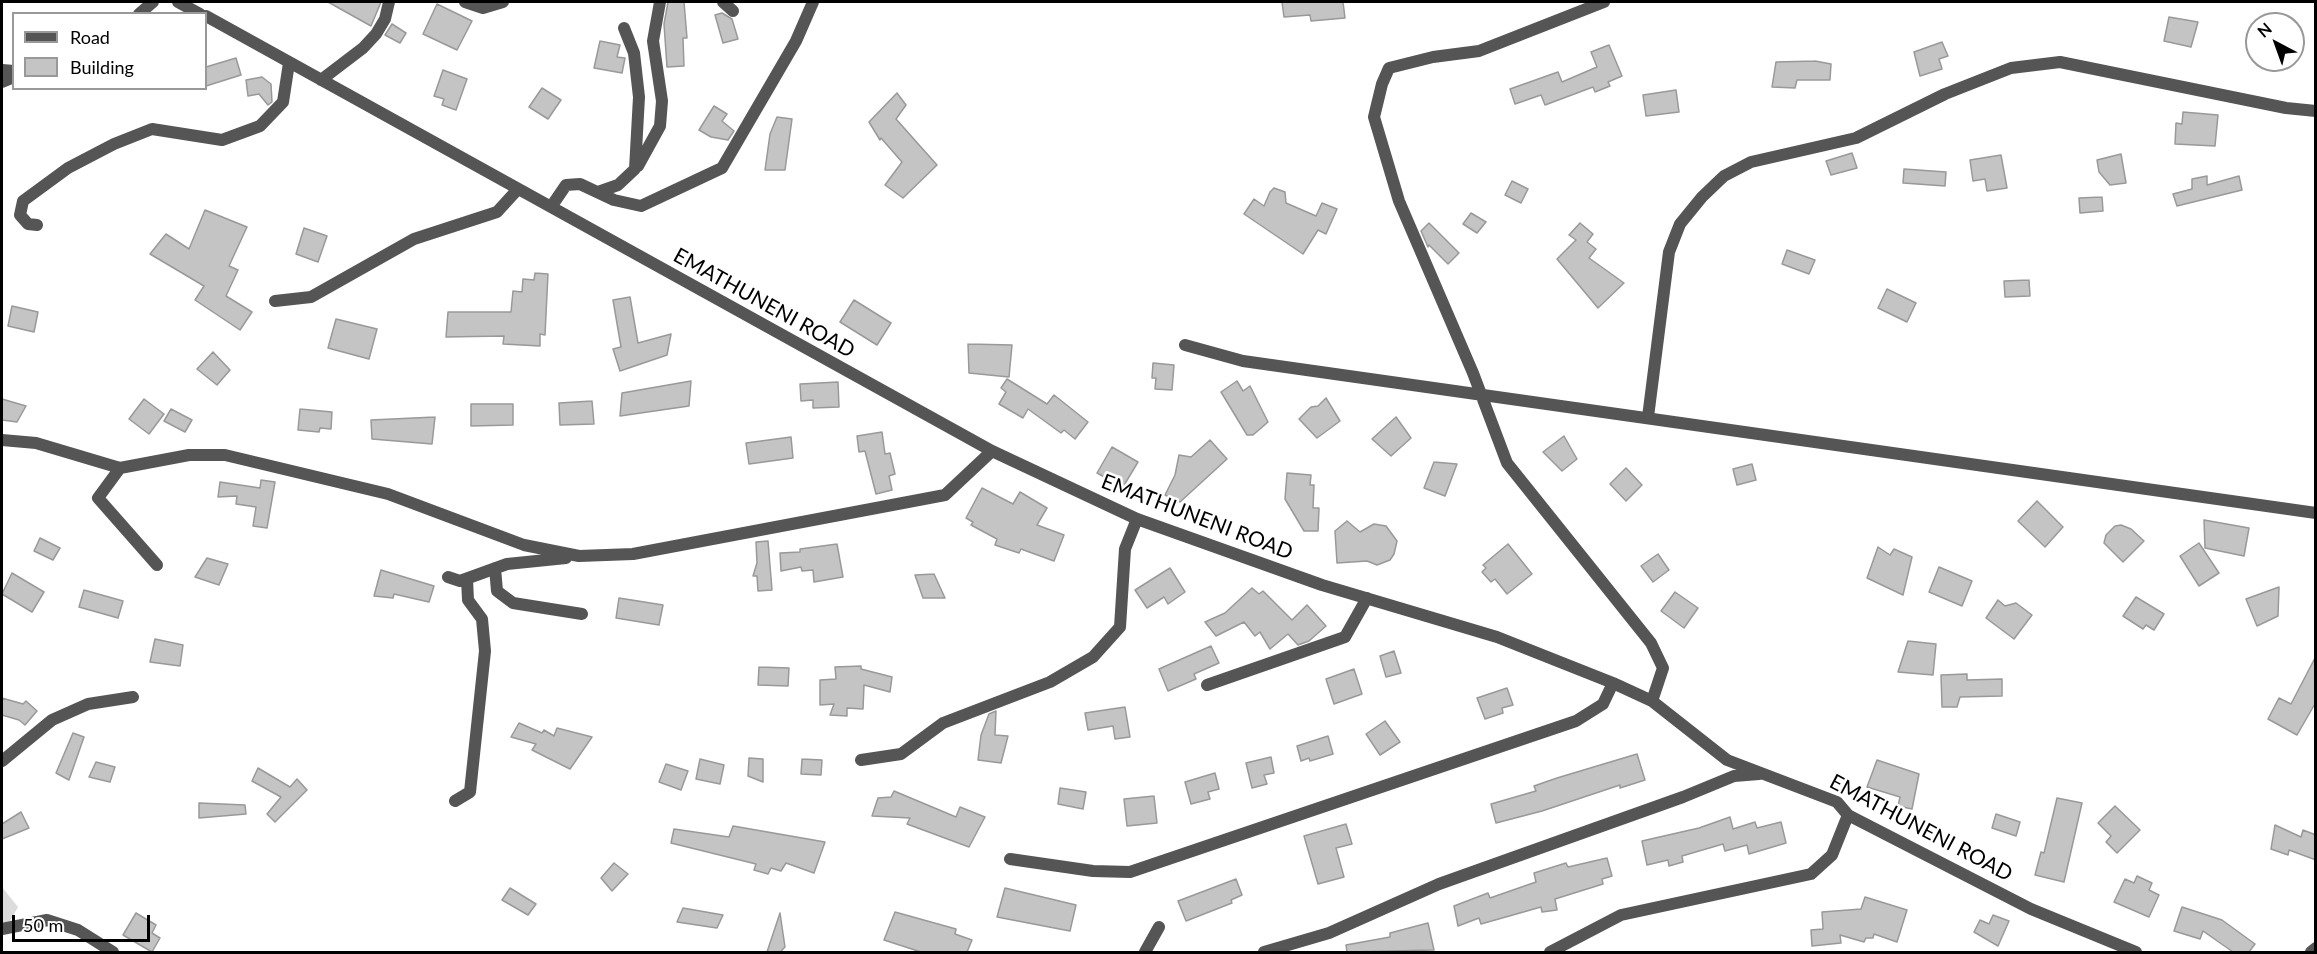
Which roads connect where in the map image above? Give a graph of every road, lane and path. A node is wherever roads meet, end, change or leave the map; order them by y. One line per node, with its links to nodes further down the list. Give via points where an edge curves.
1 (153, 2): 11 (street)
2 (178, 2): 12 (street)
3 (389, 2): 16 (street, via 376,34)
4 (465, 2): 5 (street, via 483,8)
5 (503, 2)
6 (660, 2): 18 (street, via 653,41 662,101 660,126)
7 (723, 2): 10 (street)
8 (813, 2): 20 (street, via 796,41 722,168 641,206)
9 (1604, 2): 25 (street, via 1479,51 1433,57 1389,69 1382,84 1374,117 1399,201)
10 (733, 11)
11 (141, 12)
12 (196, 12)
13 (207, 17): 15 (street, EMATHUNENI ROAD)
14 (624, 28): 18 (street, via 634,53 639,97)
15 (289, 63): 16 (street, EMATHUNENI ROAD); 22 (street, via 283,102 260,126 222,140 152,129 121,141 68,168 23,201 20,215 28,224)
16 (321, 80): 19 (street, EMATHUNENI ROAD)
17 (2316, 111): 26 (street, via 2060,62 2011,68 1945,94 1856,138 1751,162 1724,176 1680,224 1669,252)
18 (635, 169): 20 (street, via 618,185)
19 (518, 189): 21 (street, EMATHUNENI ROAD); 23 (street, via 497,212 414,239 311,297)
20 (598, 192): 21 (street, via 580,184 566,185)
21 (551, 207): 28 (street, EMATHUNENI ROAD)
22 (37, 225)
23 (275, 301)
24 (1185, 345): 25 (street, via 1243,361)
25 (1482, 396): 26 (street); 42 (street, via 1506,464 1651,643 1663,668)
26 (1648, 417): 30 (street)
27 (2, 440): 29 (street, via 36,443)
28 (992, 451): 31 (street, EMATHUNENI ROAD); 32 (street, via 945,495 633,554)
29 (120, 468): 32 (street, via 189,455 225,455 388,494 524,545); 33 (street, via 98,498)
30 (2316, 513)
31 (1137, 519): 37 (street, EMATHUNENI ROAD); 43 (street, via 1125,549 1120,627 1093,657 1050,682 943,723 901,754)
32 (579, 556): 34 (street)
33 (157, 565)
34 (495, 568): 36 (street); 38 (street, via 497,591 513,603)
35 (448, 577): 36 (street)
36 (466, 579): 46 (street, via 468,600 482,619 485,651 470,792)
37 (1367, 598): 39 (street, EMATHUNENI ROAD, via 1497,637); 40 (street, via 1345,637)
38 (582, 614)
39 (1613, 683): 42 (street, EMATHUNENI ROAD); 48 (street, via 1603,704 1576,721 1130,872)
40 (1207, 685)
41 (133, 697): 44 (street, via 88,704 52,720)
42 (1652, 701): 45 (street, EMATHUNENI ROAD, via 1727,760)
43 (861, 760)
44 (2, 761)
45 (1763, 774): 47 (street, EMATHUNENI ROAD, via 1837,802); 54 (street, via 1734,777 1439,884 1329,933)
46 (455, 801)
47 (1848, 815): 55 (street, via 1832,855 1811,874 1621,915); 56 (street, EMATHUNENI ROAD, via 2031,909)
48 (1010, 859)
49 (1159, 927): 53 (street)
50 (2, 928): 52 (street, via 47,920 78,930)
51 (2316, 948): 57 (street)
52 (113, 952)
53 (1145, 952)
54 (1264, 952)
55 (1550, 952)
56 (2136, 952)
57 (2311, 952)

